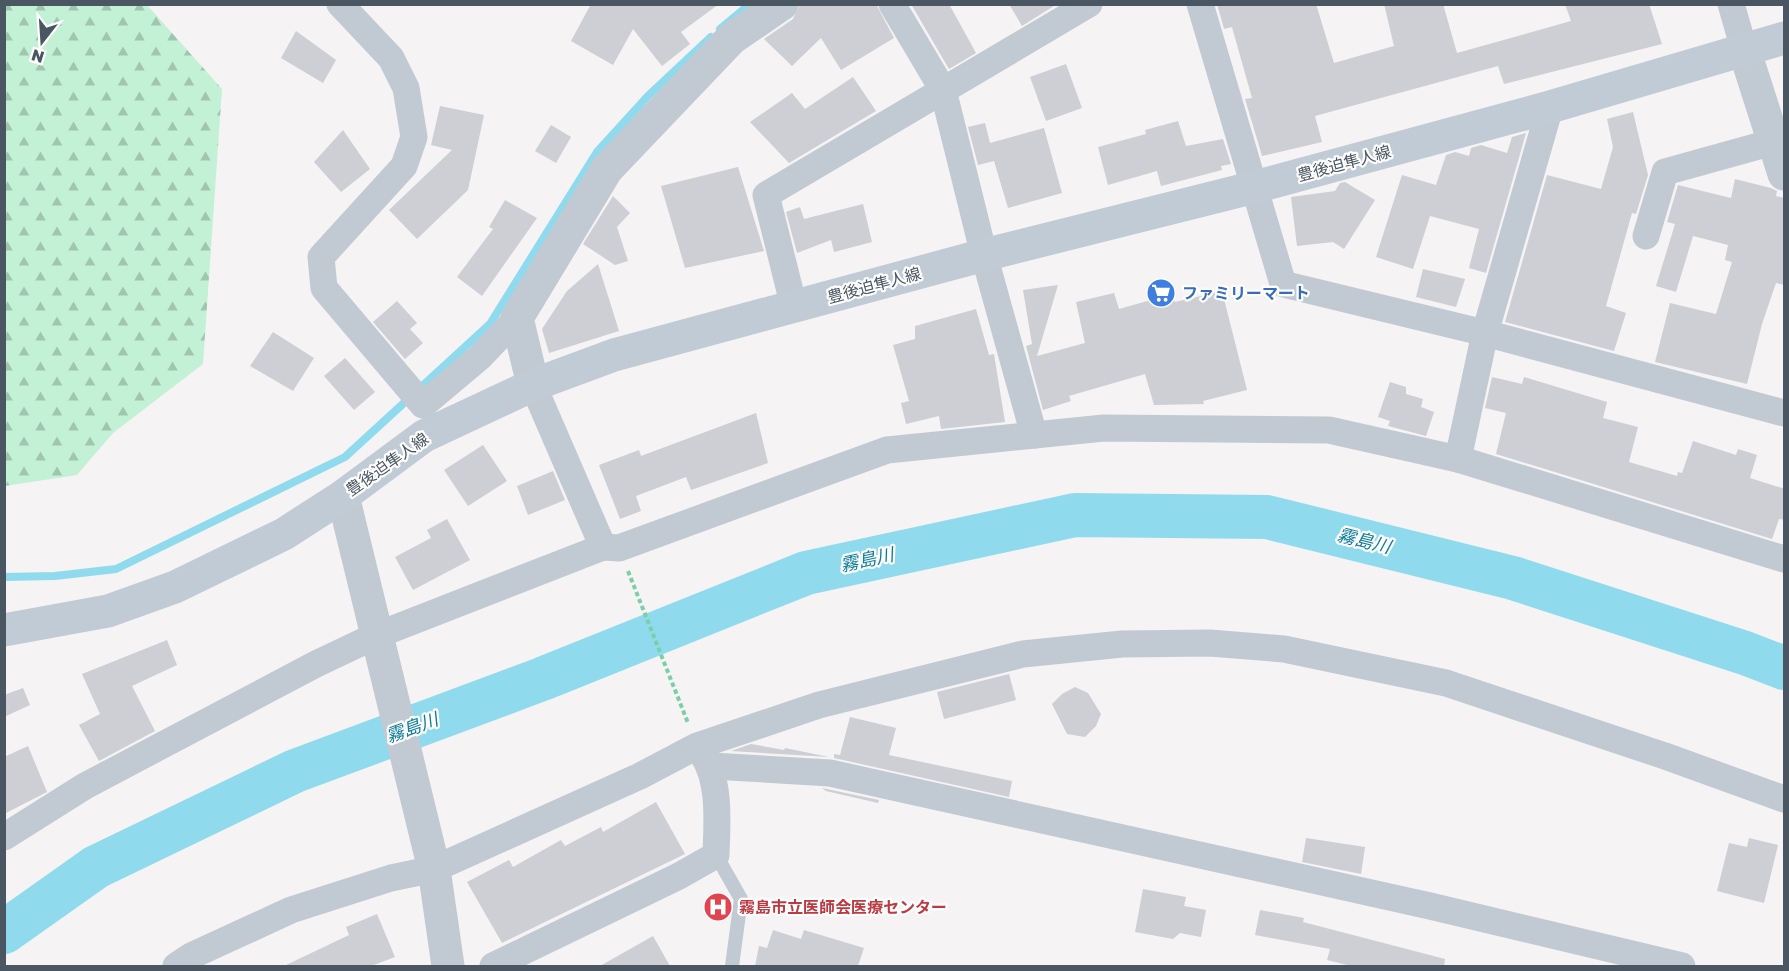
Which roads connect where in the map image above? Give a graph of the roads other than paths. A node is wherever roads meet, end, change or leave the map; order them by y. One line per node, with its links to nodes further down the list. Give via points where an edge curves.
1 (340, 4): 17 (street, via 391,58 406,88 414,137 404,166 321,257 324,288 415,395 480,357)
2 (782, 4): 17 (street, via 731,39 607,169)
3 (892, 4): 9 (street)
4 (1089, 4): 9 (street)
5 (1200, 4): 13 (street)
6 (1731, 4): 8 (street)
7 (1785, 38): 8 (main road, 豊後迫隼人線)
8 (1744, 49): 10 (main road, 豊後迫隼人線); 11 (street)
9 (943, 90): 15 (street); 16 (street, via 766,195)
10 (1550, 107): 13 (main road, 豊後迫隼人線); 18 (street)
11 (1773, 142): 12 (street); 14 (street, via 1665,172)
12 (1785, 174)
13 (1256, 187): 15 (main road, 豊後迫隼人線); 18 (street, via 1283,284)
14 (1646, 236)
15 (984, 255): 16 (main road, 豊後迫隼人線); 21 (street)
16 (794, 307): 19 (main road, 豊後迫隼人線, via 614,355)
17 (517, 318): 19 (street)
18 (1485, 333): 20 (street); 22 (street)
19 (533, 385): 23 (main road, 豊後迫隼人線, via 424,436); 24 (street)
20 (1785, 413)
21 (1034, 435): 22 (street, via 1104,428 1329,430); 24 (street, via 887,450)
22 (1458, 459): 25 (street)
23 (343, 496): 26 (main road, 豊後迫隼人線, via 284,534 175,587 108,611); 27 (street)
24 (611, 547): 27 (street)
25 (1785, 559)
26 (4, 630)
27 (375, 636): 30 (street, via 85,786); 32 (street)
28 (705, 756): 29 (street, via 819,705 1023,654 1122,644 1210,643 1284,648 1446,683); 31 (street, via 717,821); 32 (street, via 640,776); 37 (street, via 830,773)
29 (1785, 799)
30 (4, 837)
31 (716, 855): 35 (street); 36 (lane, via 741,899)
32 (434, 869): 33 (street, via 391,878 291,910); 34 (street)
33 (176, 966)
34 (448, 966)
35 (493, 966)
36 (732, 966)
37 (1682, 966)

